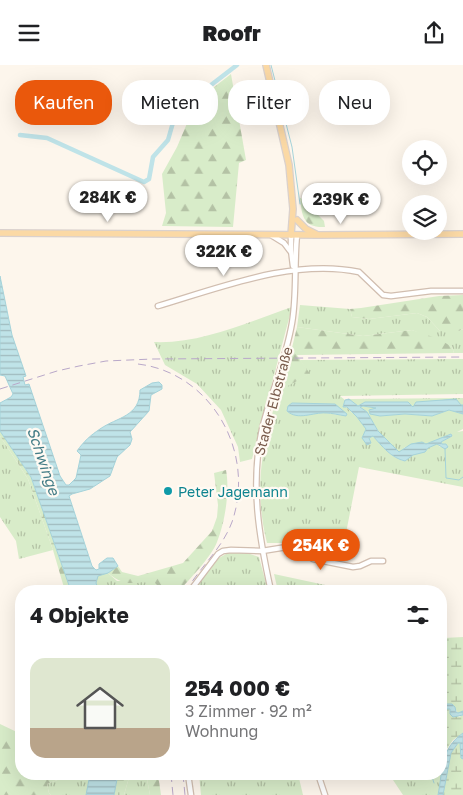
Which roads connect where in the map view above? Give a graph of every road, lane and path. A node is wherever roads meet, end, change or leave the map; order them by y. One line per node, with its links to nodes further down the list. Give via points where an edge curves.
1 (266, 65): 2 (main road, via 287,156)
2 (293, 209): 3 (main road); 7 (main road)
3 (297, 220): 7 (main road); 8 (main road)
4 (0, 233): 6 (main road)
5 (463, 234): 8 (main road)
6 (271, 235): 7 (main road); 9 (street)
7 (294, 235): 8 (main road); 9 (street, Stader Elbstraße); 10 (street, Stader Elbstraße)
8 (318, 235)
9 (291, 252): 10 (street, Stader Elbstraße)
10 (294, 270): 11 (street, via 359,271 383,295 391,296 418,291); 12 (street, via 272,273); 13 (street, Stader Elbstraße, via 293,321 262,429 257,462 256,501)
11 (463, 291)
12 (158, 306)
13 (262, 551): 14 (street, via 292,546 313,559 353,567); 15 (street, via 223,551); 16 (street, Stader Elbstraße)
14 (383, 561)
15 (194, 585)
16 (270, 585)
17 (189, 780): 19 (street)
18 (320, 780): 20 (street)
19 (190, 795)
20 (325, 795)

